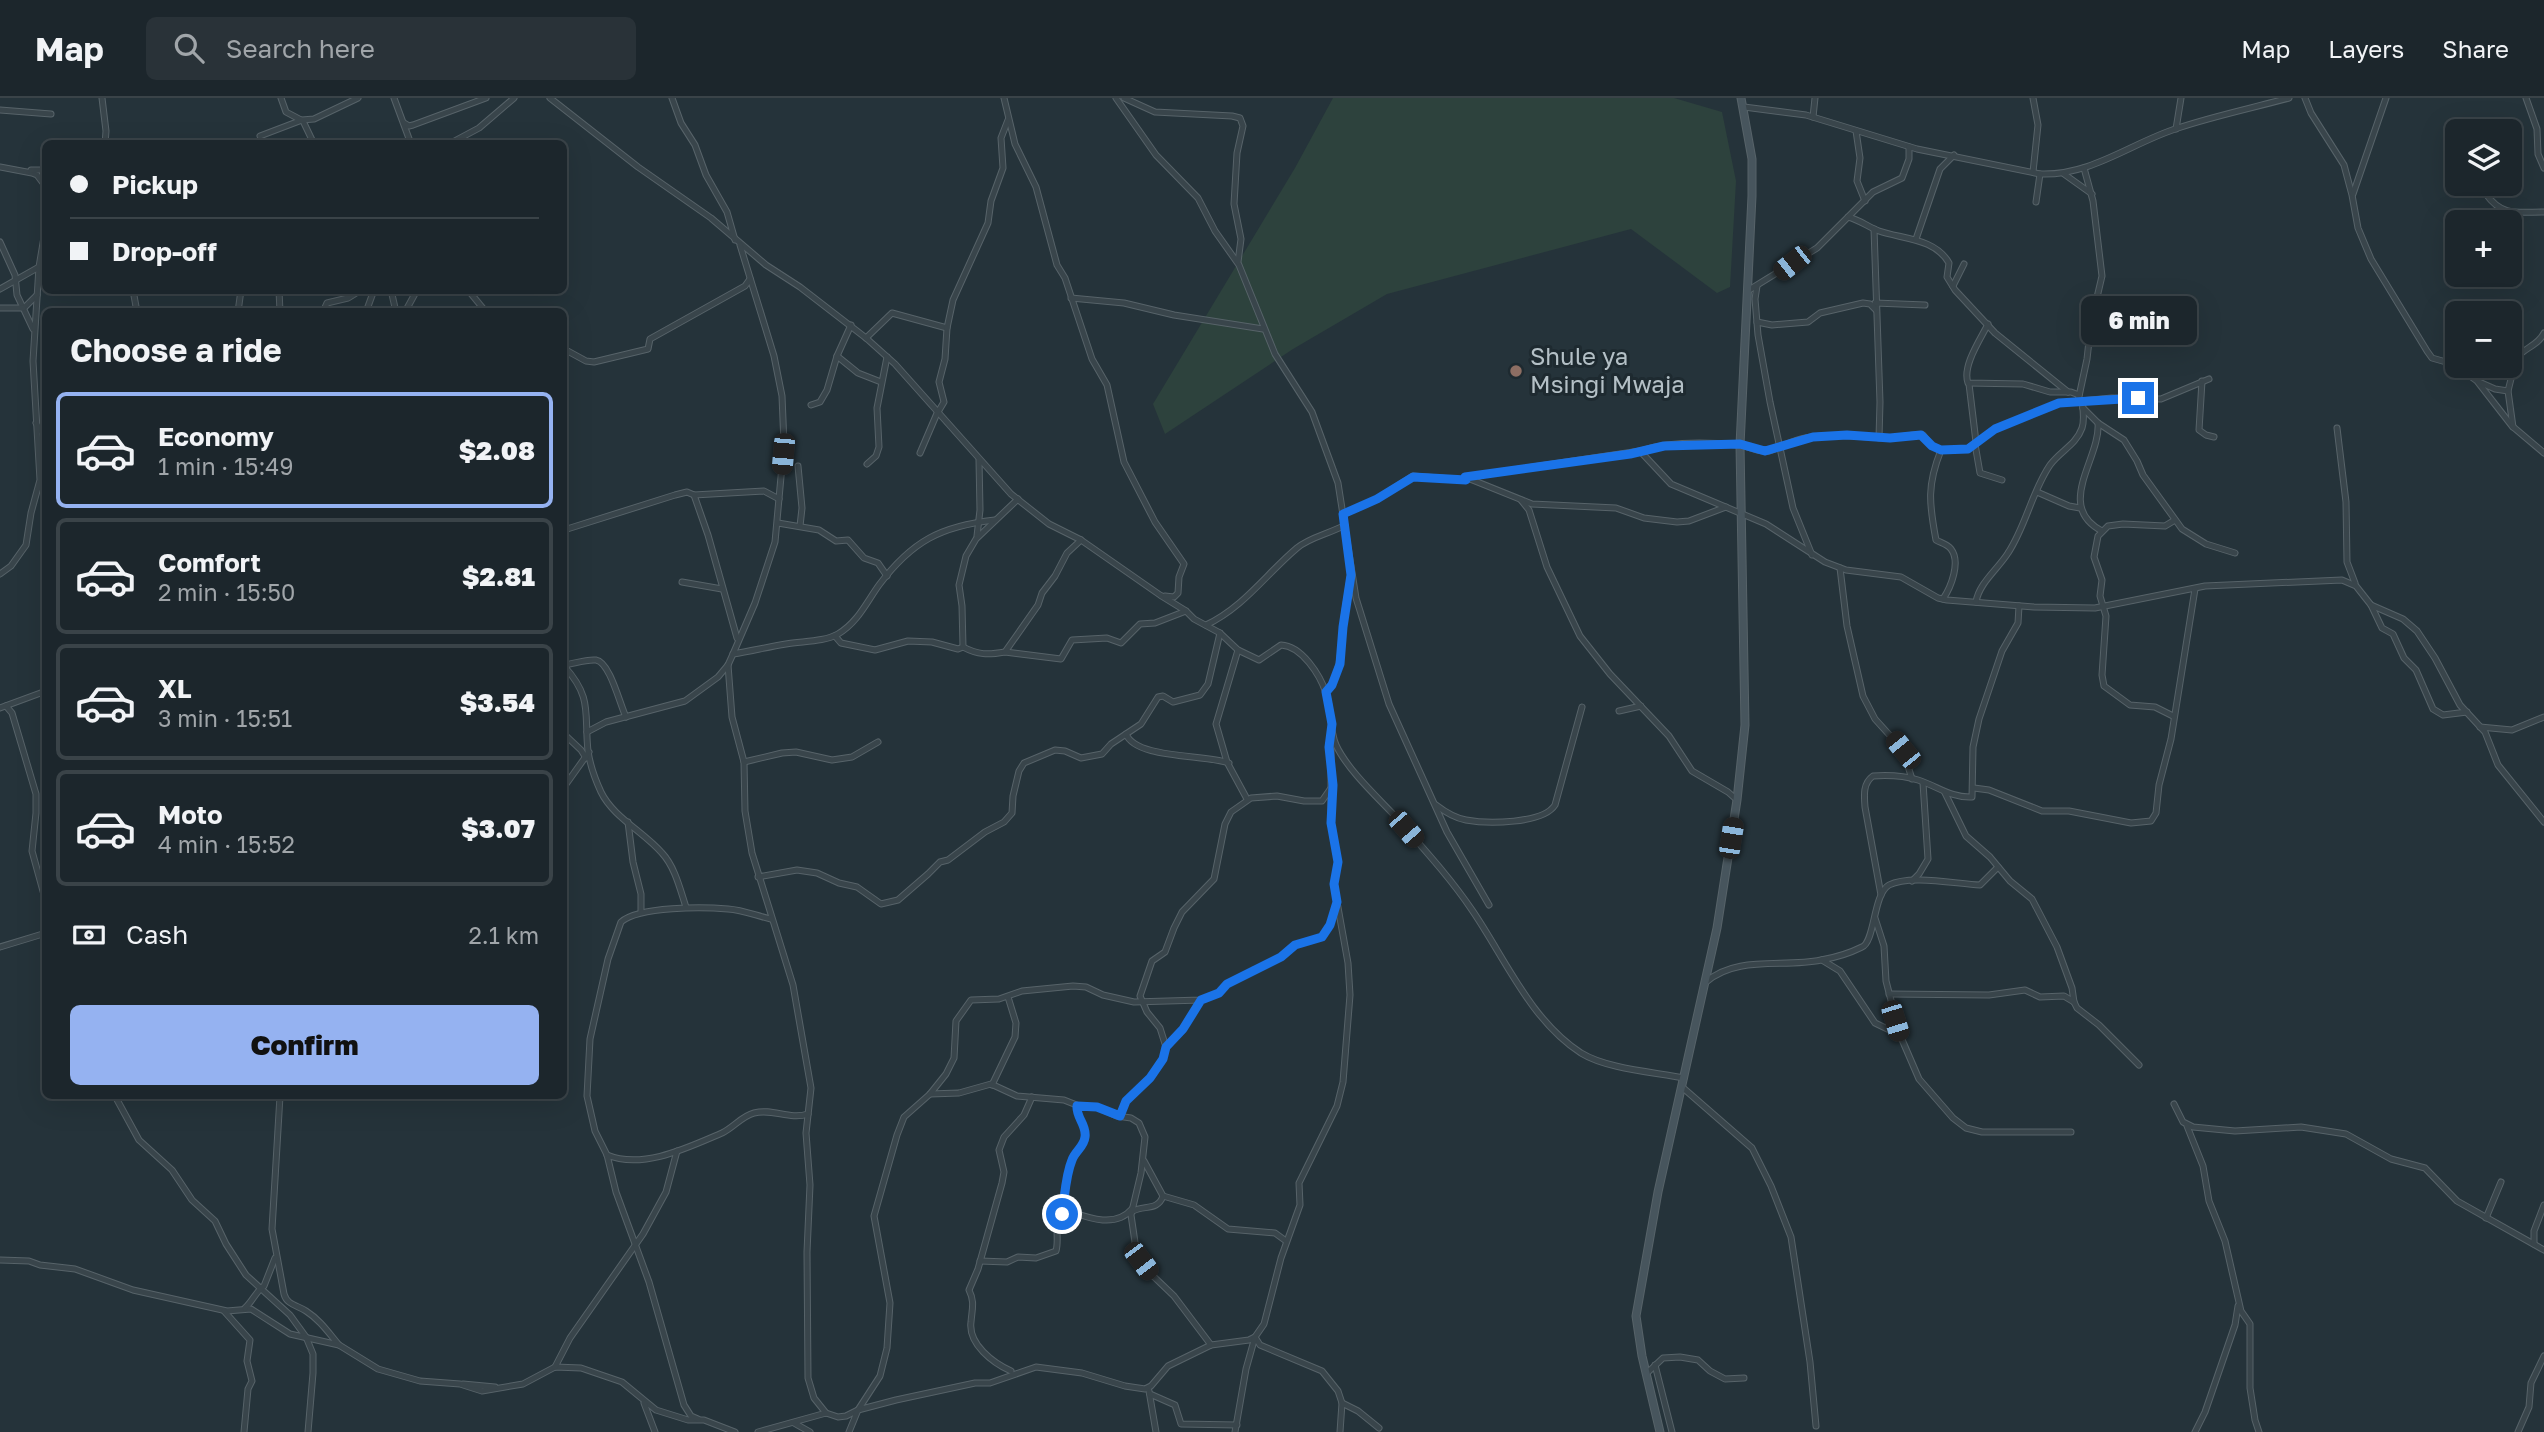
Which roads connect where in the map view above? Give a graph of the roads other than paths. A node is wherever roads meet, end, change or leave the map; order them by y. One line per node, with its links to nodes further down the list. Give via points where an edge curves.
1 (102, 98): 30 (street)
2 (281, 98): 24 (street, via 286,112)
3 (358, 98): 24 (street)
4 (394, 98): 26 (street)
5 (486, 98): 26 (street, via 417,124)
6 (514, 98): 33 (street)
7 (550, 98): 54 (street)
8 (671, 98): 54 (street)
9 (1004, 98): 25 (street)
10 (1116, 98): 55 (street, via 1156,155 1193,191)
11 (1124, 98): 55 (street, via 1155,112 1240,118 1243,126 1234,204 1241,239)
12 (1741, 98): 20 (main road)
13 (1815, 98): 23 (street)
14 (2033, 98): 41 (street, via 2039,125)
15 (2181, 98): 27 (street)
16 (2288, 98): 27 (street)
17 (2305, 98): 45 (street, via 2344,165)
18 (2386, 98): 45 (street)
19 (2526, 98): 38 (street)
20 (1744, 107): 23 (street); 63 (main road, via 1752,159)
21 (0, 110): 22 (street)
22 (51, 114)
23 (1813, 117): 28 (street)
24 (302, 120): 29 (street); 31 (street)
25 (1008, 120): 67 (street, via 1036,187); 77 (street, via 1001,138 1003,168 988,223 956,292)
26 (404, 123): 32 (street)
27 (2176, 129): 37 (street)
28 (1856, 131): 34 (street); 47 (street, via 1857,181)
29 (260, 136)
30 (105, 140)
31 (312, 140)
32 (410, 140)
33 (456, 140)
34 (1909, 147): 35 (street); 47 (street, via 1902,178)
35 (1954, 155): 41 (street); 52 (street, via 1940,169)
36 (0, 167): 40 (street)
37 (2084, 168): 42 (street); 44 (street)
38 (2544, 168)
39 (42, 170): 40 (street)
40 (27, 171): 43 (street)
41 (2036, 173): 42 (street); 48 (street)
42 (2064, 174): 44 (street)
43 (42, 181)
44 (2092, 194): 92 (street, via 2102,276)
45 (2353, 195): 87 (street, via 2358,228 2371,259 2427,351)
46 (2487, 196): 49 (street, via 2501,210)
47 (1865, 201): 50 (street)
48 (2036, 202)
49 (2544, 212)
50 (1848, 217): 51 (street); 60 (street, via 1817,248)
51 (1874, 229): 52 (street); 69 (street)
52 (1916, 239): 61 (street, via 1947,260 1947,277)
53 (0, 242): 59 (street)
54 (737, 242): 58 (street); 76 (street)
55 (1238, 263): 78 (street)
56 (42, 264): 59 (street); 66 (street)
57 (1964, 264): 61 (street)
58 (750, 279): 82 (street, via 746,286 650,339 648,349 594,362); 118 (street, via 782,396)
59 (14, 281): 62 (street); 71 (street)
60 (1757, 286): 63 (street); 74 (street)
61 (1953, 287): 75 (street)
62 (0, 289)
63 (1749, 290): 103 (main road)
64 (354, 294): 72 (street, via 328,302)
65 (471, 294): 73 (street)
66 (37, 295): 71 (street); 79 (street)
67 (1071, 298): 78 (street, via 1124,303); 145 (street, via 1092,359 1108,388 1124,462 1155,522 1184,563 1177,595)
68 (1925, 305): 69 (street)
69 (1876, 306): 74 (street, via 1863,303 1818,314 1808,322); 101 (street)
70 (0, 308): 71 (street)
71 (23, 308): 79 (street)
72 (325, 308)
73 (483, 308)
74 (1756, 322): 104 (street)
75 (1988, 324): 89 (street, via 1966,375); 91 (street)
76 (851, 325): 81 (street); 83 (street)
77 (947, 328): 81 (street, via 892,313); 94 (street, via 939,382 944,402)
78 (1263, 329): 124 (street, via 1312,412 1336,474)
79 (35, 332): 95 (street)
80 (2544, 333): 90 (street, via 2540,341 2516,356)
81 (866, 338): 84 (street)
82 (567, 351)
83 (837, 356): 88 (street, via 858,373); 93 (street, via 823,398)
84 (887, 357): 88 (street); 94 (street)
85 (2210, 379): 86 (street)
86 (2202, 381): 92 (street, via 2161,399); 100 (street, via 2199,430)
87 (2476, 381): 90 (street); 98 (street)
88 (881, 382): 111 (street, via 879,447)
89 (1969, 384): 91 (street, via 2019,383); 102 (street)
90 (2508, 391): 98 (street)
91 (2068, 392): 92 (street)
92 (2080, 401): 96 (street); 102 (street, via 2050,406 1995,429); 116 (street, via 2084,416 2080,432 2052,463)
93 (811, 405)
94 (938, 412): 107 (street); 109 (street)
95 (36, 422): 99 (street); 110 (street)
96 (2098, 423): 122 (street, via 2083,476); 126 (street, via 2124,440)
97 (2337, 428): 144 (street, via 2347,562)
98 (2513, 428): 108 (street)
99 (42, 432)
100 (2214, 437)
101 (1879, 438): 104 (street, via 1813,437); 105 (street, via 1921,435)
102 (1975, 443): 105 (street, via 1968,449); 115 (street, via 1980,474)
103 (1740, 444): 104 (street, via 1761,451); 106 (street, via 1664,446); 123 (main road)
104 (1781, 446): 136 (street, via 1793,508)
105 (1941, 450): 146 (street, via 1929,489 1936,538 1954,555)
106 (1640, 452): 114 (street); 121 (street, via 1671,484)
107 (920, 453)
108 (2544, 453)
109 (979, 460): 119 (street); 127 (street)
110 (39, 463): 112 (street); 138 (street, via 40,480 26,545)
111 (867, 464)
112 (42, 465)
113 (798, 466): 130 (street)
114 (1465, 477): 120 (street); 124 (street, via 1413,477)
115 (2003, 480)
116 (2037, 492): 122 (street); 147 (street, via 2021,531 1979,590)
117 (694, 495): 118 (street, via 764,491); 131 (street, via 662,498); 142 (street)
118 (779, 499): 128 (street)
119 (1018, 499): 125 (street); 134 (street, via 1049,524)
120 (1521, 500): 121 (street, via 1547,506 1616,508 1680,523); 165 (street, via 1529,510 1547,567 1574,627)
121 (1726, 507): 123 (street)
122 (2080, 508): 132 (street)
123 (1742, 513): 136 (street, via 1774,528); 189 (main road, via 1745,725)
124 (1343, 514): 129 (street)
125 (995, 520): 127 (street); 133 (street)
126 (2175, 520): 132 (street, via 2159,526 2111,524); 135 (street, via 2206,544)
127 (979, 522): 133 (street); 140 (street, via 927,538)
128 (778, 523): 130 (street); 155 (street, via 769,563)
129 (1345, 525): 139 (street); 152 (street, via 1298,547 1254,592)
130 (800, 526): 140 (street, via 825,532 836,541 851,542)
131 (567, 529)
132 (2102, 531): 150 (street, via 2094,557 2102,580)
133 (976, 539): 156 (street, via 959,585)
134 (1081, 540): 145 (street); 158 (street, via 1067,553)
135 (2235, 553)
136 (1812, 555): 137 (street)
137 (1840, 568): 146 (street, via 1901,577); 182 (street, via 1863,695 1875,719 1903,750)
138 (0, 573)
139 (1351, 575): 164 (street, via 1340,664); 190 (street, via 1389,704)
140 (887, 576): 154 (street, via 860,614)
141 (682, 582): 142 (street)
142 (722, 589): 155 (street)
143 (2195, 589): 144 (street, via 2329,579 2350,583); 150 (street); 170 (street)
144 (2359, 591): 148 (street)
145 (1160, 596): 151 (street)
146 (1944, 599): 147 (street)
147 (1976, 602): 149 (street)
148 (2371, 605): 169 (street, via 2403,619 2417,631); 169 (street, via 2382,628 2392,634 2416,670 2433,709 2443,715)
149 (2019, 606): 150 (street); 186 (street, via 2018,622 2002,651 1979,719 1973,747)
150 (2103, 606): 170 (street, via 2104,686 2130,705 2155,707)
151 (1186, 611): 152 (street); 158 (street, via 1140,624 1121,643 1107,638 1072,640 1061,659)
152 (1206, 625): 153 (street)
153 (1220, 633): 157 (street); 176 (street, via 1208,684 1200,695 1173,702 1159,696 1144,721)
154 (835, 636): 156 (street, via 841,643 875,650 908,640); 159 (street)
155 (738, 639): 159 (street)
156 (963, 647): 158 (street, via 986,655)
157 (1238, 650): 164 (street, via 1259,660 1281,645 1294,648); 181 (street, via 1216,724)
158 (1004, 652)
159 (733, 654): 161 (street)
160 (567, 665): 172 (street, via 595,660 603,663)
161 (728, 665): 172 (street, via 685,701); 180 (street, via 732,717)
162 (567, 669): 175 (street, via 586,705)
163 (42, 692): 166 (street)
164 (1326, 692): 173 (street)
165 (1641, 706): 168 (street); 189 (street, via 1669,736 1692,771)
166 (3, 707): 196 (street, via 14,721 36,794 32,851)
167 (1583, 707): 190 (street, via 1555,805 1548,813 1527,820 1479,821 1456,817)
168 (1619, 711)
169 (2467, 712): 174 (street)
170 (2173, 716): 186 (street, via 2157,811 2149,823 2042,811)
171 (2544, 717): 174 (street, via 2512,730)
172 (626, 718): 175 (street)
173 (1332, 724): 185 (street); 216 (street, via 1336,743 1350,765 1463,897 1523,991 1562,1039 1582,1054 1606,1063)
174 (2480, 727): 192 (street, via 2498,765)
175 (587, 732): 179 (street)
176 (1126, 734): 181 (street, via 1132,743 1150,750); 194 (street, via 1097,756 1081,758 1055,750 1024,763 1019,768 1012,812 1003,822 940,862 890,903 881,904 858,887 817,873 797,870)
177 (567, 737): 179 (street)
178 (878, 742): 180 (street, via 852,757 832,760 782,752)
179 (587, 755): 184 (street); 191 (street, via 603,797)
180 (744, 762): 194 (street, via 745,811)
181 (1229, 763): 188 (street)
182 (1912, 779): 183 (street); 197 (street, via 1872,776 1864,793)
183 (1923, 783): 187 (street); 195 (street, via 1928,859)
184 (567, 784)
185 (1333, 785): 188 (street, via 1322,801 1277,796); 198 (street)
186 (1974, 788): 187 (street, via 1970,798)
187 (1945, 793): 193 (street, via 1966,836)
188 (1247, 799): 212 (street, via 1227,818 1214,879 1184,909 1165,952 1152,961 1140,996)
189 (1737, 800): 207 (main road)
190 (1434, 803): 199 (street)
191 (628, 821): 200 (street, via 667,859); 201 (street)
192 (2544, 822)
193 (1998, 867): 195 (street, via 1980,885); 211 (street, via 2032,899 2056,947)
194 (758, 877): 203 (street)
195 (1912, 881): 197 (street, via 1890,885)
196 (42, 887)
197 (1881, 895): 202 (street)
198 (1337, 902): 210 (street, via 1322,937 1295,945); 238 (street, via 1350,995 1343,1082 1337,1106 1301,1179 1300,1205)
199 (1489, 905)
200 (686, 907): 201 (street); 203 (street, via 731,909)
201 (641, 912): 230 (street, via 621,922 590,1039 587,1097 595,1131)
202 (1875, 918): 206 (street, via 1865,946); 208 (street, via 1885,951)
203 (771, 919): 225 (street, via 798,1009 811,1087)
204 (42, 934): 205 (street)
205 (0, 947)
206 (1822, 960): 207 (street, via 1733,968); 213 (street, via 1840,971 1875,1023)
207 (1705, 982): 216 (main road)
208 (1889, 994): 211 (street, via 1989,995 2025,989 2040,997 2064,996); 213 (street)
209 (1008, 997): 212 (street, via 1022,991 1080,986); 217 (street, via 1015,1037); 219 (street, via 973,998 965,1007 956,1021 954,1058)
210 (1201, 1000): 212 (street); 214 (street)
211 (2074, 1002): 215 (street)
212 (1142, 1003): 214 (street, via 1160,1028)
213 (1900, 1035): 228 (street, via 1919,1079 1966,1128)
214 (1166, 1047): 226 (street, via 1150,1078)
215 (2139, 1065)
216 (1684, 1078): 218 (main road)
217 (992, 1085): 219 (street); 220 (street, via 1012,1095)
218 (1682, 1087): 257 (main road, via 1638,1296 1637,1326); 269 (street, via 1752,1148 1771,1186 1791,1237)
219 (930, 1094): 262 (street, via 900,1125 875,1212 890,1322 880,1376)
220 (1032, 1097): 224 (street); 244 (street, via 999,1150 1004,1172)
221 (117, 1099): 245 (street, via 139,1140 172,1170 192,1200 215,1221 246,1275)
222 (280, 1099): 242 (street, via 272,1228)
223 (2174, 1104): 227 (street)
224 (1077, 1106): 226 (street, via 1097,1107); 235 (street, via 1085,1137 1071,1162)
225 (808, 1114): 229 (street, via 750,1114 723,1132); 264 (street, via 808,1378 811,1393)
226 (1117, 1116): 231 (street, via 1132,1118 1142,1127)
227 (2186, 1125): 237 (street, via 2235,1131 2301,1127 2346,1134 2392,1159 2425,1168 2457,1200); 246 (street, via 2204,1168 2208,1201 2225,1241)
228 (2071, 1132)
229 (677, 1151): 230 (street, via 626,1160); 240 (street, via 666,1192)
230 (607, 1155): 240 (street)
231 (1143, 1158): 233 (street); 236 (street)
232 (2501, 1182): 237 (street)
233 (1163, 1196): 236 (street, via 1153,1207); 238 (street, via 1194,1205 1228,1229 1275,1233)
234 (2544, 1205): 239 (street)
235 (1063, 1209): 236 (street, via 1096,1220 1119,1218); 244 (street, via 1053,1254 1007,1262)
236 (1132, 1209): 252 (street, via 1141,1261)
237 (2486, 1218): 239 (street)
238 (1286, 1241): 250 (street, via 1264,1324)
239 (2534, 1245): 241 (street)
240 (636, 1247): 255 (street, via 570,1338); 263 (street)
241 (2544, 1250)
242 (276, 1255): 245 (street); 251 (street, via 286,1301 322,1323)
243 (0, 1260): 247 (street, via 75,1269 142,1292)
244 (980, 1261): 256 (street, via 969,1290 974,1304 970,1327 980,1348)
245 (260, 1289): 248 (street); 249 (street, via 290,1315)
246 (2239, 1302): 283 (street, via 2235,1325); 284 (street, via 2250,1324 2250,1388)
247 (222, 1309): 248 (street); 271 (street, via 250,1340 247,1361 252,1381)
248 (245, 1309): 249 (street, via 290,1334)
249 (306, 1337): 251 (street); 272 (street, via 313,1354)
250 (1255, 1337): 252 (street); 261 (street, via 1260,1345 1322,1371); 268 (street)
251 (339, 1345): 255 (street, via 390,1373 476,1390 523,1384)
252 (1211, 1345): 259 (street, via 1168,1366)
253 (2544, 1356): 285 (street, via 2531,1383 2529,1407)
254 (1655, 1365): 257 (street); 258 (street, via 1665,1357 1686,1358 1698,1360 1725,1379); 282 (street)
255 (555, 1367): 260 (street, via 608,1376)
256 (1011, 1371)
257 (1646, 1374): 281 (main road)
258 (1744, 1378)
259 (1149, 1391): 262 (street, via 1082,1373 1036,1367 1000,1380); 268 (street, via 1175,1405 1181,1424); 278 (street)
260 (643, 1400): 265 (street, via 656,1410); 273 (street)
261 (1342, 1403): 270 (street); 280 (street)
262 (858, 1410): 264 (street, via 838,1417); 277 (street)
263 (686, 1411): 265 (street); 266 (street)
264 (826, 1413): 267 (street)
265 (688, 1420): 266 (street)
266 (704, 1420): 274 (street)
267 (794, 1423): 275 (street); 276 (street)
268 (1237, 1425): 279 (street)
269 (1816, 1426)
270 (1379, 1428)
271 (244, 1432)
272 (307, 1432)
273 (655, 1432)
274 (735, 1432)
275 (758, 1432)
276 (810, 1432)
277 (849, 1432)
278 (1156, 1432)
279 (1235, 1432)
280 (1340, 1432)
281 (1660, 1432)
282 (1672, 1432)
283 (2195, 1432)
284 (2259, 1432)
285 (2518, 1432)

